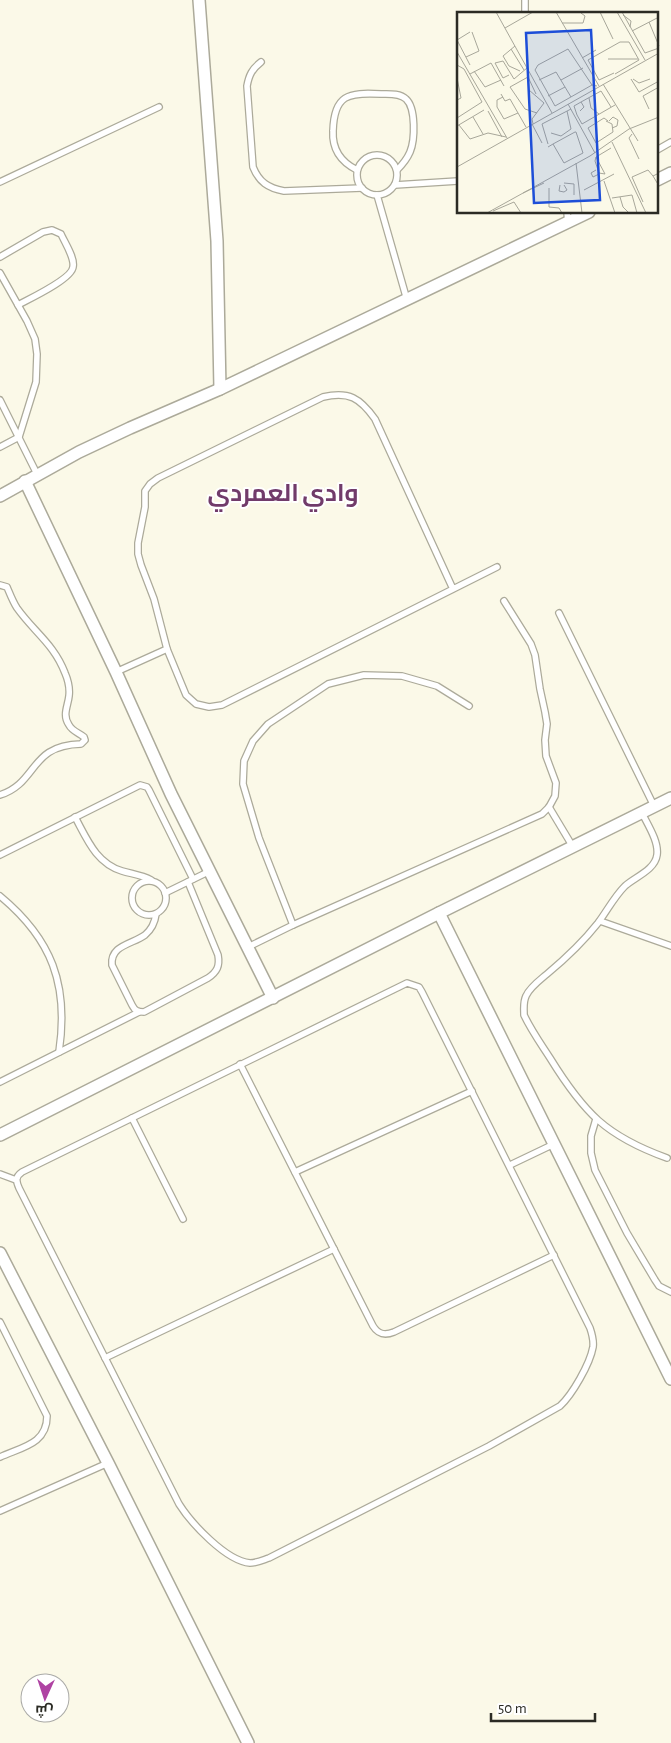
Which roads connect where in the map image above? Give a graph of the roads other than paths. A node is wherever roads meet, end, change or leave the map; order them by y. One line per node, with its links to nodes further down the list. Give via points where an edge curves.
1 (199, 0): 21 (street, via 217,242)
2 (261, 62): 13 (lane, via 248,76 247,86 253,167 257,177 273,189 284,191)
3 (160, 107): 10 (lane)
4 (671, 142): 5 (lane)
5 (658, 149)
6 (358, 170): 7 (lane, via 363,160 380,155 391,160); 7 (lane, via 348,166 335,149 333,118 344,99 364,93 400,95 411,106 413,141 410,152); 13 (lane)
7 (397, 170): 12 (lane)
8 (671, 173): 9 (street)
9 (658, 180)
10 (0, 182)
11 (457, 182): 12 (lane)
12 (395, 185): 14 (lane)
13 (362, 188): 14 (lane)
14 (377, 195): 19 (lane)
15 (582, 214): 16 (street)
16 (568, 218): 19 (street)
17 (0, 257): 20 (lane, via 52,230 61,234 73,262 74,267 68,276)
18 (0, 273): 20 (lane)
19 (407, 300): 21 (street)
20 (18, 305): 23 (lane, via 35,340 38,368 33,396)
21 (220, 389): 25 (street, via 130,428)
22 (0, 400): 23 (lane)
23 (19, 437): 24 (lane); 25 (lane)
24 (0, 447)
25 (37, 474): 26 (street)
26 (25, 481): 27 (street); 34 (street)
27 (0, 496)
28 (497, 567): 30 (lane)
29 (0, 585): 36 (lane, via 7,587 17,608 58,657 69,688 66,718 69,726 85,740 81,744 51,750 19,784)
30 (453, 589): 33 (lane, via 222,705 202,706 186,694); 33 (lane, via 375,419 356,399 346,395 323,397 158,478 145,491 138,554)
31 (504, 601): 39 (lane, via 526,634 535,655 547,724 546,756 556,784 555,796)
32 (559, 613): 38 (lane)
33 (167, 649): 34 (lane)
34 (116, 672): 44 (street)
35 (469, 706): 52 (lane, via 437,686 402,676 364,675 328,684 268,724 254,741 244,761 243,784 259,838)
36 (0, 795)
37 (671, 798): 38 (street)
38 (654, 806): 40 (street)
39 (549, 807): 42 (lane); 52 (lane, via 542,814)
40 (642, 813): 42 (street); 51 (lane, via 656,846 655,862 625,886)
41 (75, 817): 43 (lane); 45 (lane, via 144,785); 46 (lane, via 98,857 109,866)
42 (573, 847): 49 (street)
43 (0, 855)
44 (210, 871): 45 (lane); 54 (street)
45 (190, 880): 47 (lane); 56 (lane, via 218,955 218,968 208,978)
46 (152, 881): 47 (lane, via 158,883); 50 (lane, via 136,886 131,897 134,908 139,912)
47 (165, 893): 50 (lane, via 165,905)
48 (0, 896): 57 (lane, via 26,921 52,962 62,1007)
49 (439, 913): 55 (street); 64 (street)
50 (156, 914): 56 (lane, via 151,929 116,950 112,960 132,1005)
51 (600, 920): 53 (lane); 62 (lane, via 532,988 523,1005 528,1024 562,1078)
52 (293, 925): 54 (lane)
53 (671, 946)
54 (248, 947): 55 (street)
55 (273, 998): 63 (street)
56 (139, 1012): 57 (lane)
57 (59, 1052): 59 (lane)
58 (240, 1064): 60 (lane, via 407,983 422,992); 61 (lane); 67 (lane)
59 (0, 1082)
60 (472, 1090): 66 (lane); 67 (lane)
61 (132, 1118): 69 (lane, via 22,1172); 70 (lane)
62 (596, 1119): 65 (lane, via 618,1136); 74 (lane, via 591,1136 595,1170 655,1280)
63 (0, 1135)
64 (554, 1144): 66 (lane); 77 (street)
65 (668, 1158)
66 (510, 1166): 73 (lane)
67 (295, 1172): 71 (lane)
68 (0, 1174): 69 (lane)
69 (16, 1180): 76 (lane)
70 (183, 1219)
71 (334, 1249): 73 (lane, via 376,1331 388,1335); 76 (lane)
72 (0, 1253): 79 (street)
73 (554, 1255): 76 (lane, via 593,1337 590,1356 569,1398 489,1446 260,1562 251,1563 234,1557 211,1541 188,1518)
74 (671, 1292)
75 (0, 1322): 78 (lane, via 47,1416 44,1433 38,1440)
76 (105, 1358)
77 (671, 1379)
78 (0, 1457)
79 (108, 1463): 80 (lane); 81 (street)
80 (0, 1511)
81 (248, 1743)

